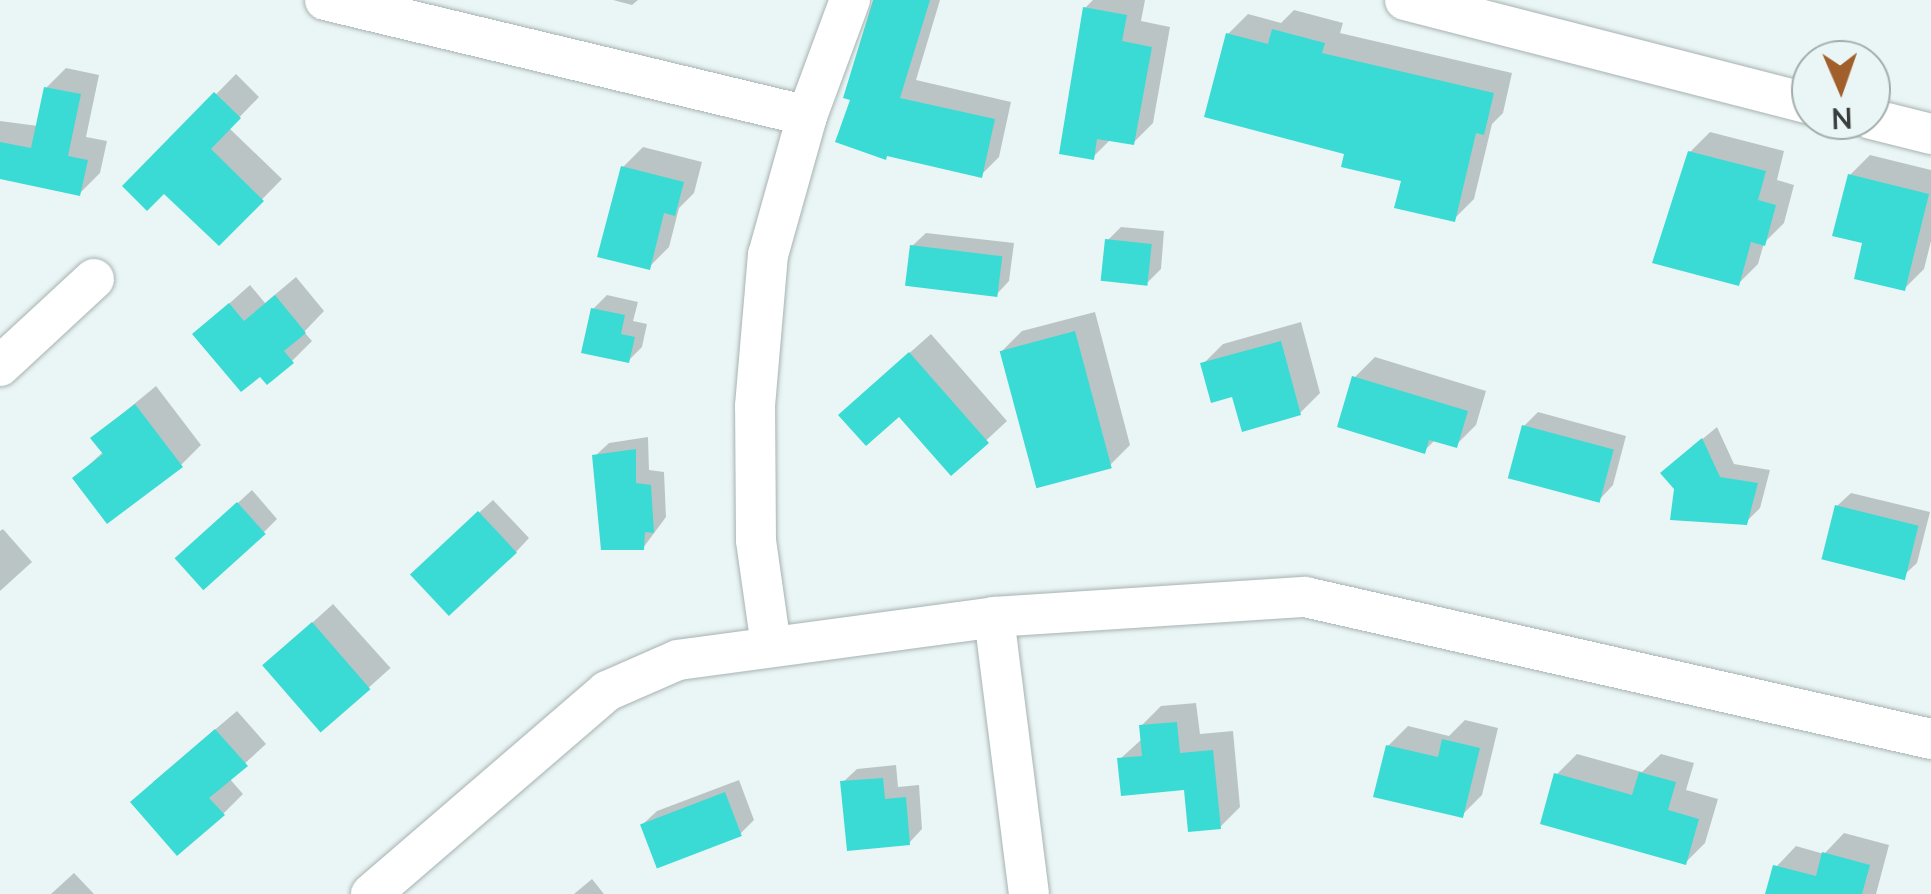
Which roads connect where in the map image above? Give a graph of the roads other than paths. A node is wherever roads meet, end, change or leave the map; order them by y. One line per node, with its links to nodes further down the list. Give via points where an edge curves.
1 (325, 0): 5 (street)
2 (850, 0): 5 (street)
3 (1405, 0): 4 (street)
4 (1791, 99)
5 (806, 116): 12 (street, via 768,255 755,406 756,540)
6 (1891, 124): 7 (street)
7 (1931, 134)
8 (94, 279): 9 (street)
9 (17, 325): 10 (street)
10 (0, 366)
11 (994, 617): 12 (street); 13 (street, via 1305,597); 15 (street)
12 (771, 646): 14 (street, via 678,660 607,691)
13 (1931, 738)
14 (371, 894)
15 (1029, 894)

